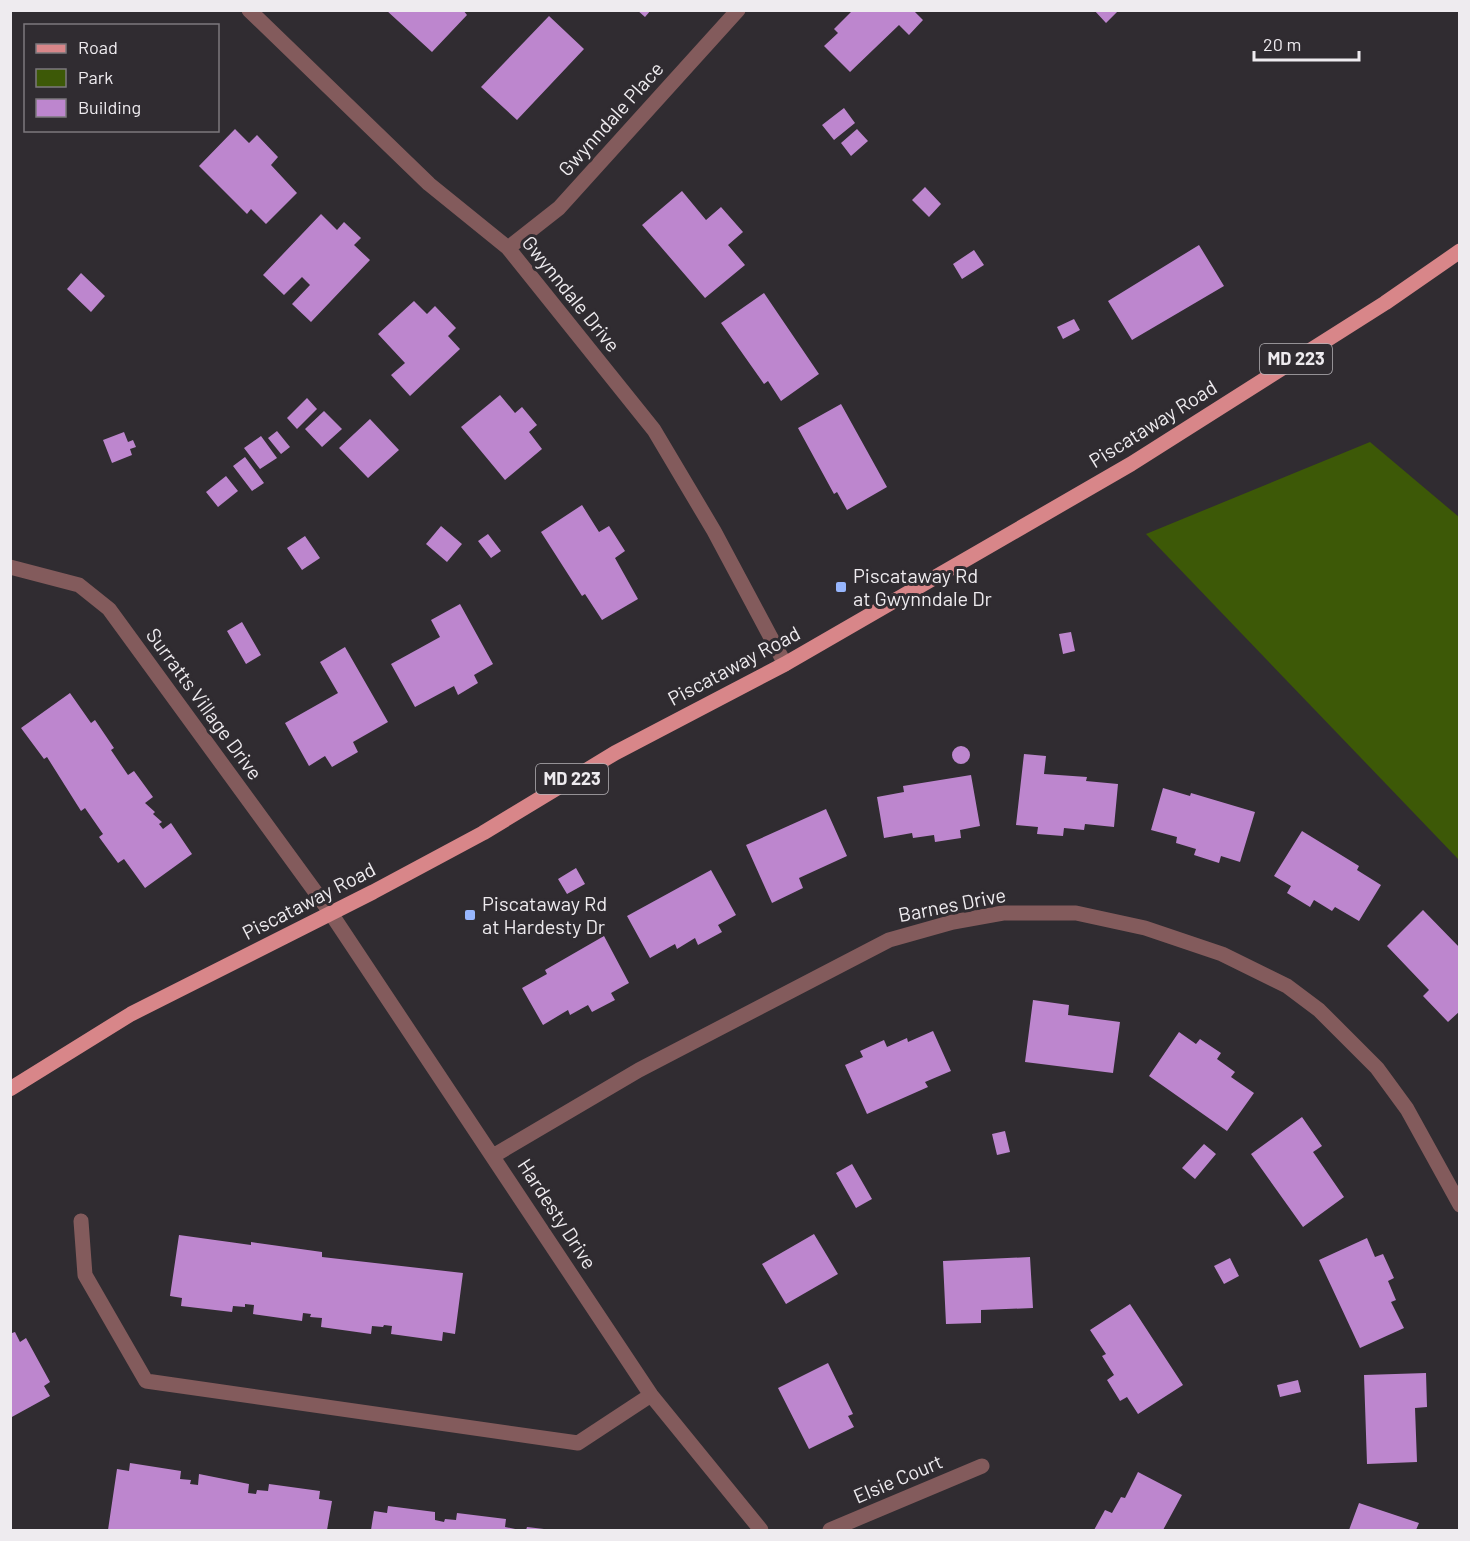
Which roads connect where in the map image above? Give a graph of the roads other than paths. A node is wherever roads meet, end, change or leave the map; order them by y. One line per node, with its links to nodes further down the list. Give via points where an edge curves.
1 (249, 10): 3 (street, Gwynndale Drive, via 429,184)
2 (738, 10): 3 (street, Gwynndale Place, via 559,208)
3 (508, 248): 6 (street, Gwynndale Drive, via 654,430 714,531)
4 (1460, 250): 6 (main road, Piscataway Road / MD 223, via 1131,464)
5 (10, 567): 7 (street, Surratts Village Drive, via 79,585 108,609)
6 (784, 664): 7 (main road, Piscataway Road / MD 223, via 615,753 483,833)
7 (330, 912): 8 (main road, Piscataway Road / MD 223, via 131,1014); 9 (street, Hardesty Drive)
8 (10, 1089)
9 (493, 1156): 10 (street, Barnes Drive, via 639,1070 889,940 1003,913 1076,913 1144,928 1222,954 1287,986 1319,1010 1377,1068 1407,1109); 12 (street, Hardesty Drive)
10 (1460, 1205)
11 (81, 1221): 12 (street, via 85,1275 146,1381 578,1443)
12 (651, 1395): 14 (street, Hardesty Drive)
13 (982, 1466): 15 (street, Elsie Court)
14 (761, 1530)
15 (830, 1530)

